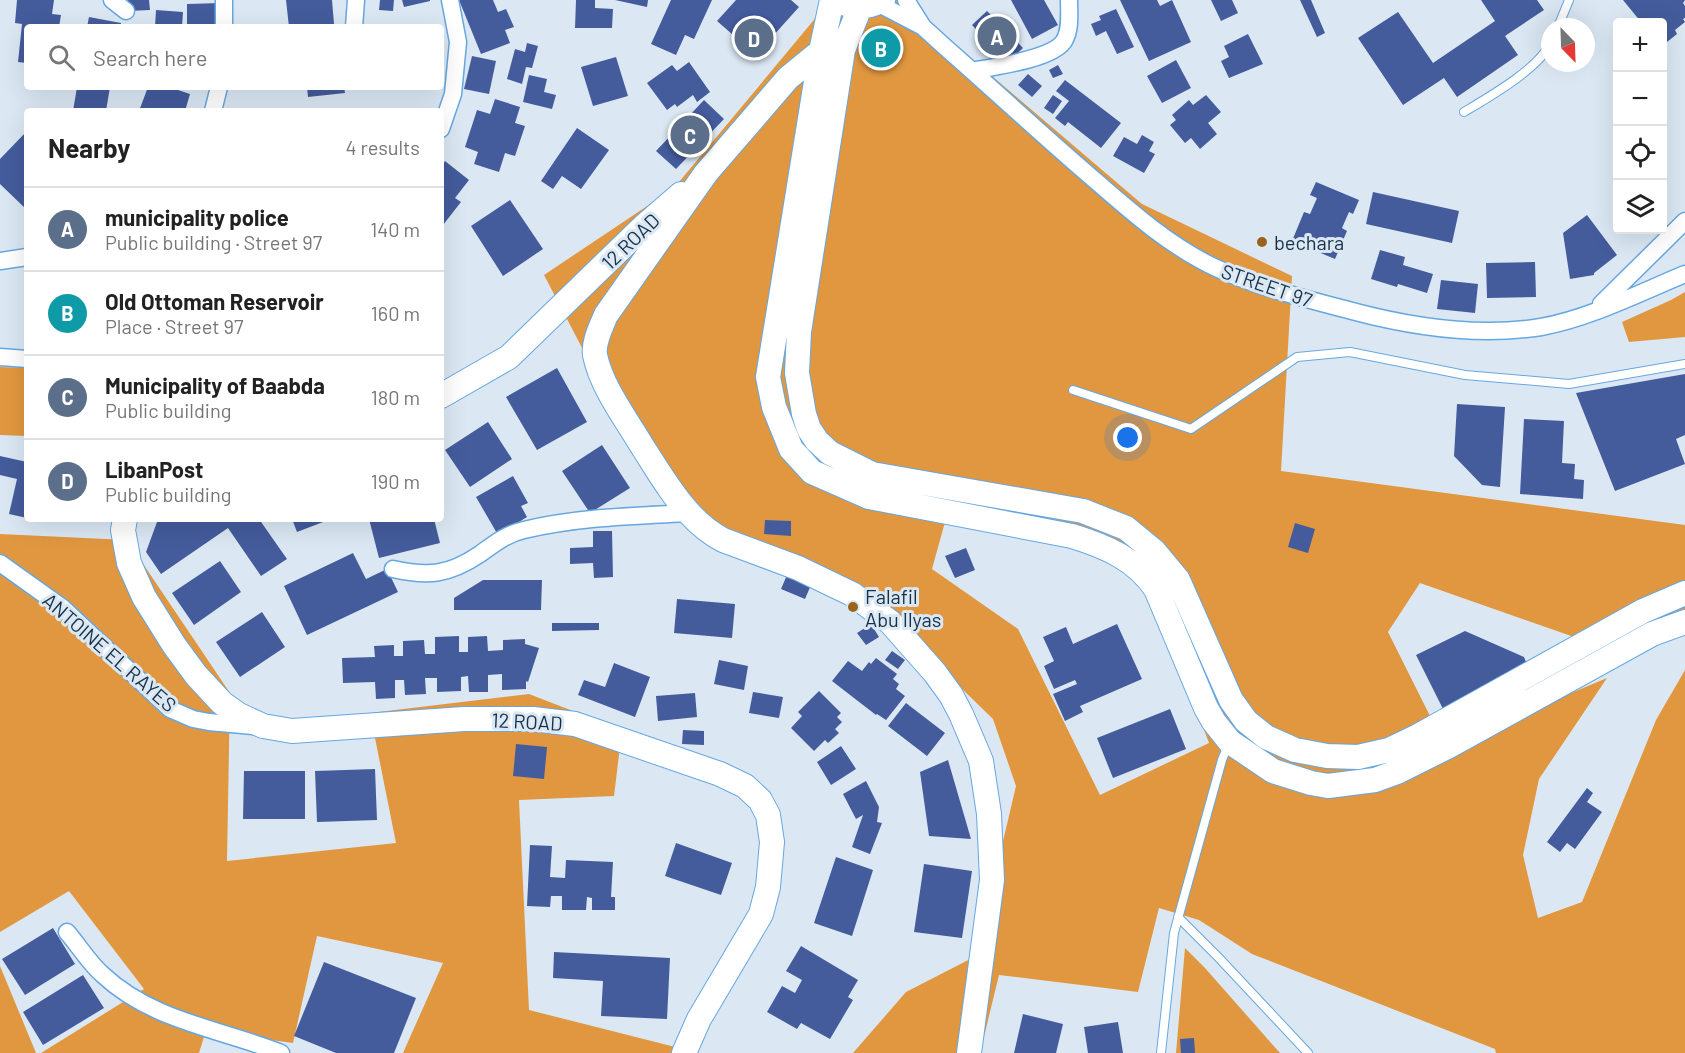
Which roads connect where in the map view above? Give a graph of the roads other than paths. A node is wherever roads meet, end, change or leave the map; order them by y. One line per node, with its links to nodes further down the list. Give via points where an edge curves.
1 (112, 0): 10 (street)
2 (224, 0): 12 (street)
3 (356, 0): 13 (street)
4 (450, 0): 21 (street, via 458,42 453,94)
5 (832, 0): 15 (main road)
6 (906, 0): 14 (street, STREET 97)
7 (1069, 0): 17 (street, via 1068,30 1056,50)
8 (1569, 0): 11 (lane)
9 (865, 2): 14 (street, STREET 97); 15 (main road)
10 (126, 11)
11 (1562, 18)
12 (225, 24)
13 (354, 24)
14 (923, 27): 17 (street, STREET 97)
15 (832, 50): 22 (main road, via 788,78); 39 (main road, via 799,332 797,374 809,429 830,453 872,474 1083,511 1126,528 1154,551 1178,580 1231,700); 41 (main road, via 768,377 774,407 791,449 812,472 869,497 1072,536 1102,545 1134,564 1156,589 1206,708)
16 (1541, 56): 20 (lane, via 1504,87)
17 (972, 71): 27 (street, STREET 97, via 1136,216 1189,253 1243,279 1386,320 1466,330 1542,326)
18 (218, 90): 19 (street)
19 (214, 108)
20 (1464, 112)
21 (444, 120)
22 (706, 173): 32 (main road, 12 ROAD, via 644,226 508,357); 33 (main road, via 606,315 595,353 602,376 624,417)
23 (1685, 221): 27 (street)
24 (24, 257): 25 (street)
25 (0, 261)
26 (1685, 274): 27 (street, STREET 97)
27 (1594, 311)
28 (0, 357): 29 (street)
29 (24, 360)
30 (1685, 364): 31 (lane, via 1569,384 1465,375 1350,352 1297,357 1191,429)
31 (1073, 390)
32 (444, 394)
33 (689, 513): 36 (street, via 568,520 496,541 447,571 418,575); 46 (main road, via 708,532 723,540 831,582 868,605 890,622 935,673 961,714 981,761 989,814 992,880)
34 (124, 522): 40 (main road, 12 ROAD, via 129,563 144,597 174,645 222,703)
35 (0, 563): 40 (street, ANTOINE EL RAYES, via 63,608 170,709 209,722)
36 (393, 569)
37 (1685, 593): 39 (main road, via 1642,611 1389,750 1358,757 1295,750 1266,737)
38 (1685, 622): 41 (main road, via 1652,634 1449,746 1375,780 1328,786 1311,783 1273,771)
39 (1246, 721): 41 (main road)
40 (263, 726): 45 (main road, 12 ROAD, via 292,731 464,719 533,719 575,724 686,761 745,786 768,814 772,842 768,887 761,914 699,1019)
41 (1230, 742): 42 (lane)
42 (1178, 917): 47 (lane); 48 (lane)
43 (67, 932): 44 (street, via 102,975 136,1000 169,1016)
44 (281, 1053)
45 (684, 1053)
46 (969, 1053)
47 (1161, 1053)
48 (1308, 1053)

